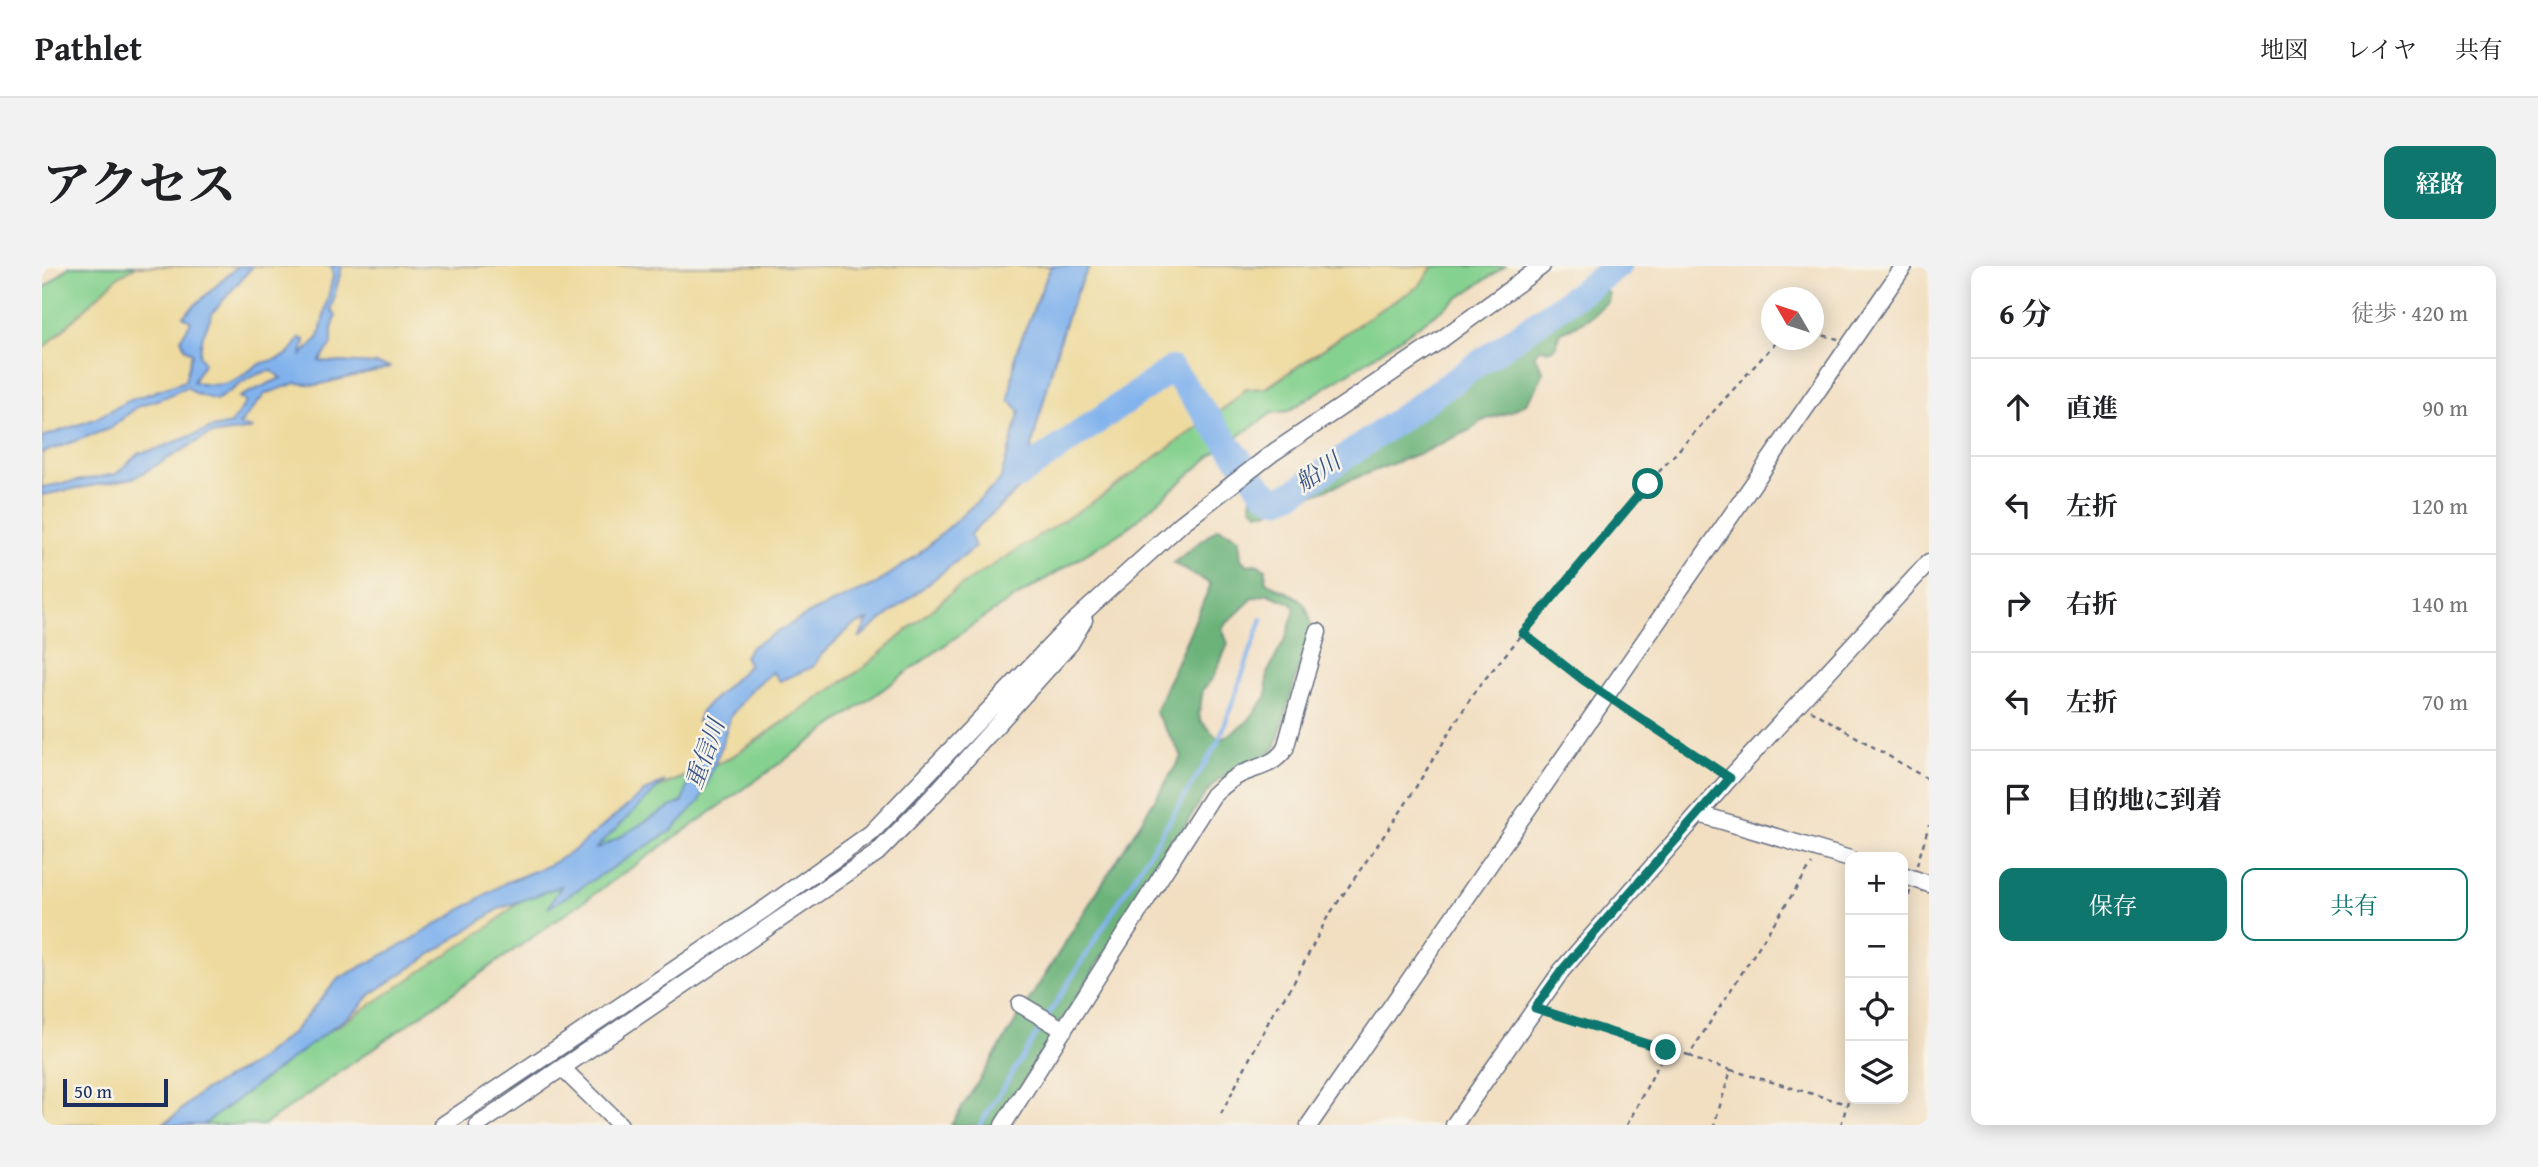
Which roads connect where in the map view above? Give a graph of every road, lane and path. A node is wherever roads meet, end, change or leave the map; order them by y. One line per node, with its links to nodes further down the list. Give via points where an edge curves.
1 (1542, 266): 7 (street, via 1274,452 1182,523)
2 (1904, 266): 4 (street)
3 (1824, 335): 4 (path)
4 (1851, 342): 10 (street)
5 (1769, 350): 9 (path)
6 (1929, 562): 11 (street)
7 (1094, 601): 24 (street, via 1070,644 877,853); 29 (street, via 871,833)
8 (1318, 632): 21 (street, via 1285,749 1276,760 1240,774 1213,795)
9 (1523, 633): 10 (path); 28 (path, via 1475,691 1327,918)
10 (1606, 696): 12 (path); 33 (street)
11 (1799, 703): 12 (street); 13 (path)
12 (1730, 778): 14 (street)
13 (1929, 780)
14 (1699, 814): 15 (street); 20 (street, via 1562,970)
15 (1821, 851): 16 (street); 23 (path)
16 (1845, 858)
17 (1908, 877): 18 (street)
18 (1929, 884)
19 (1022, 1005): 21 (street)
20 (1535, 1008): 22 (path); 34 (street)
21 (1061, 1028): 32 (street)
22 (1666, 1050): 23 (path); 35 (path)
23 (1689, 1055): 25 (path)
24 (562, 1068): 30 (street); 31 (street)
25 (1731, 1070): 26 (path); 36 (path)
26 (1845, 1103)
27 (1847, 1104): 37 (path)
28 (1221, 1114)
29 (443, 1125)
30 (478, 1125)
31 (620, 1125)
32 (1003, 1125)
33 (1309, 1125)
34 (1454, 1125)
35 (1627, 1125)
36 (1714, 1125)
37 (1841, 1125)

